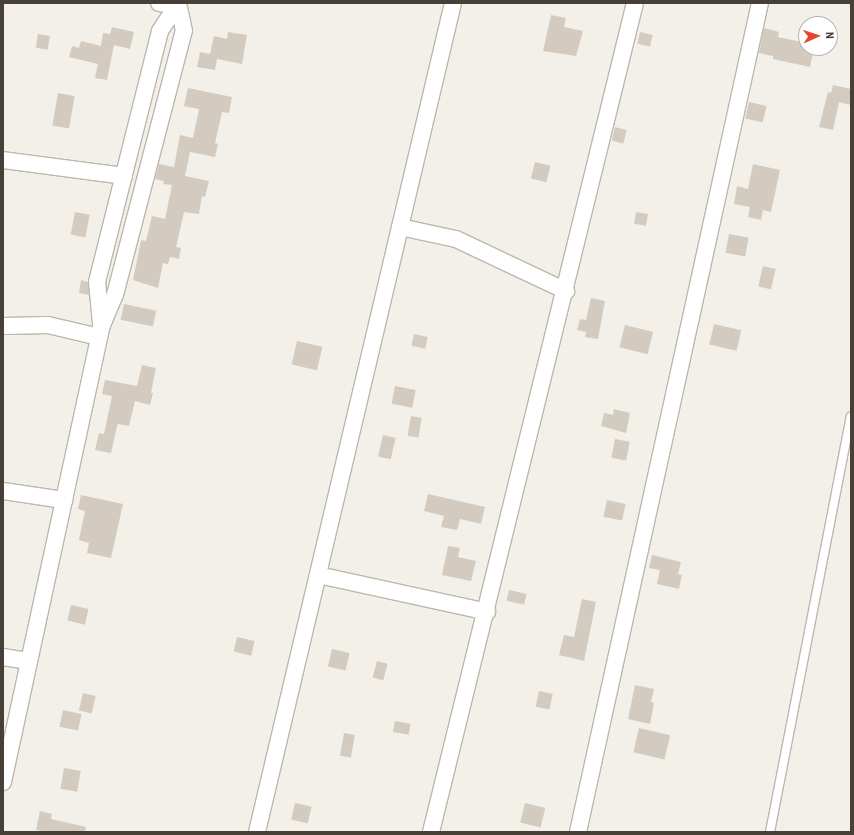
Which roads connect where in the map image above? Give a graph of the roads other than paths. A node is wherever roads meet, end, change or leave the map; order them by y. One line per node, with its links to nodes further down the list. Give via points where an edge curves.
1 (159, 3): 5 (street)
2 (453, 3): 8 (street)
3 (636, 3): 9 (street)
4 (760, 3): 22 (street)
5 (177, 4): 7 (street, via 160,31); 11 (street, via 184,31 115,294)
6 (3, 160): 7 (street)
7 (124, 176): 11 (street, via 97,282)
8 (400, 227): 9 (street, via 456,239); 15 (street)
9 (566, 291): 16 (street)
10 (3, 326): 11 (street, via 48,325)
11 (100, 331): 14 (street)
12 (851, 417): 23 (lane)
13 (3, 491): 14 (street)
14 (64, 500): 18 (street)
15 (318, 575): 16 (street); 20 (street)
16 (487, 612): 21 (street)
17 (3, 657): 18 (street)
18 (29, 661): 19 (street)
19 (3, 782)
20 (257, 832)
21 (432, 832)
22 (578, 832)
23 (770, 832)

